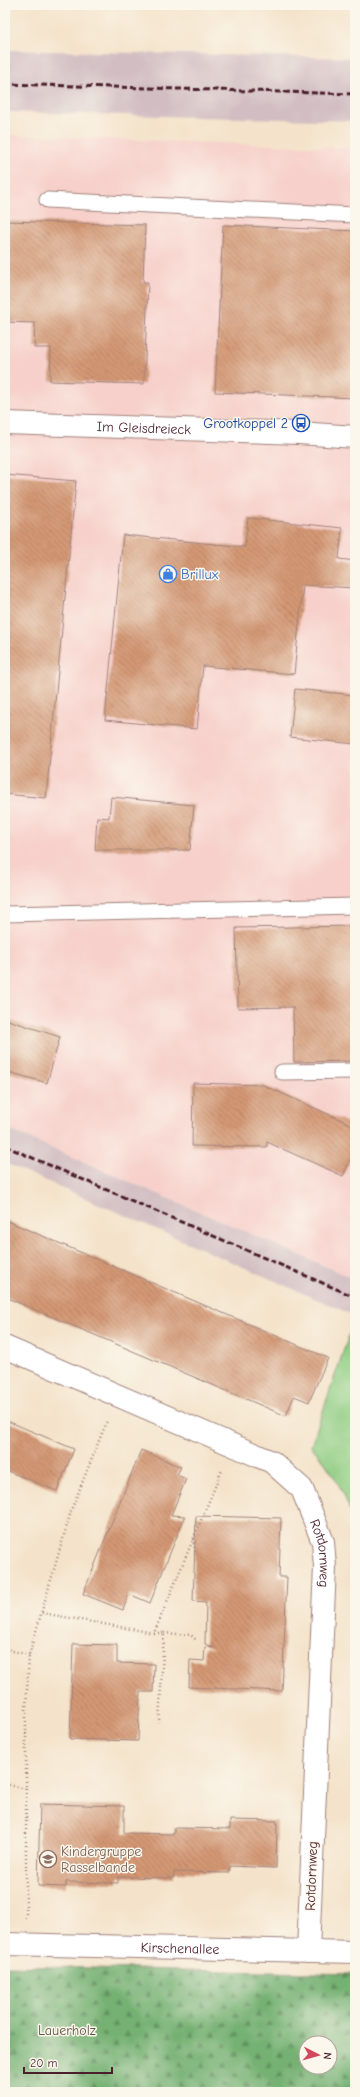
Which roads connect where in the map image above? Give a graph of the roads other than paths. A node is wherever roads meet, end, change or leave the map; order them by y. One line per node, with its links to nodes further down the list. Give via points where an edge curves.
1 (47, 200): 2 (lane)
2 (355, 216)
3 (5, 423): 4 (street, Im Gleisdreieck)
4 (355, 437)
5 (355, 906): 6 (lane)
6 (5, 914)
7 (355, 1071): 8 (lane)
8 (282, 1072)
9 (5, 1347): 11 (street, Rotdornweg, via 272,1462 302,1489 323,1542 325,1567)
10 (16, 1944): 11 (street, Kirschenallee)
11 (308, 1951): 12 (street, Kirschenallee)
12 (355, 1952)

